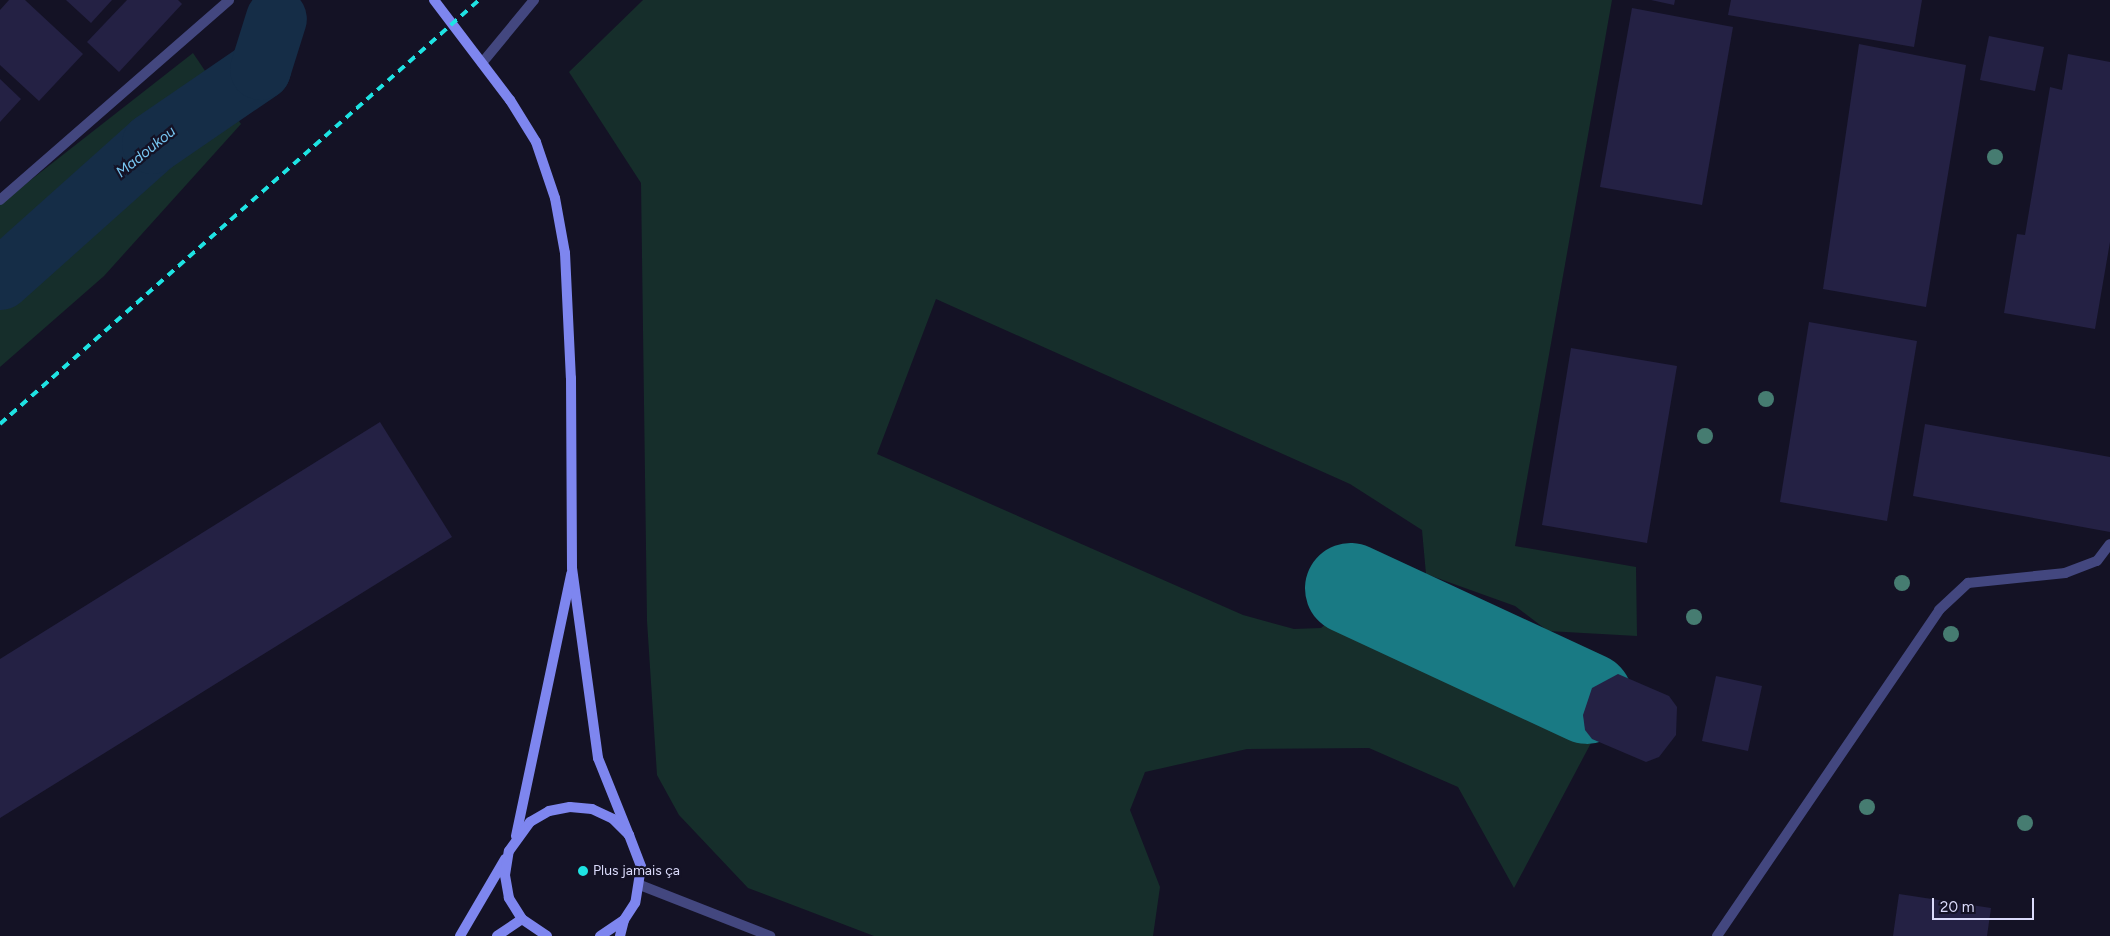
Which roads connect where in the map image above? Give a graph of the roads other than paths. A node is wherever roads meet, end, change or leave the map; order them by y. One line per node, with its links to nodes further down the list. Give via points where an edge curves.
1 (434, 0): 4 (main road)
2 (534, 0): 4 (street)
3 (225, 1): 5 (street)
4 (482, 63): 7 (main road, via 536,142 555,198 562,235 571,378)
5 (0, 200)
6 (2110, 544): 21 (street, via 2097,561 2065,573 1968,583 1939,610)
7 (572, 568): 8 (main road, via 598,758); 9 (main road)
8 (628, 835): 9 (main road, via 613,819 592,809 570,807 549,811 530,822); 11 (main road, via 639,859)
9 (515, 839): 10 (main road)
10 (509, 851): 13 (main road, via 505,875 509,898); 14 (main road)
11 (640, 885): 12 (main road); 20 (street)
12 (624, 920): 18 (main road); 19 (main road)
13 (525, 922): 15 (main road); 16 (main road); 17 (main road)
14 (460, 936)
15 (497, 936)
16 (529, 936)
17 (547, 936)
18 (600, 936)
19 (620, 936)
20 (770, 936)
21 (1717, 936)

